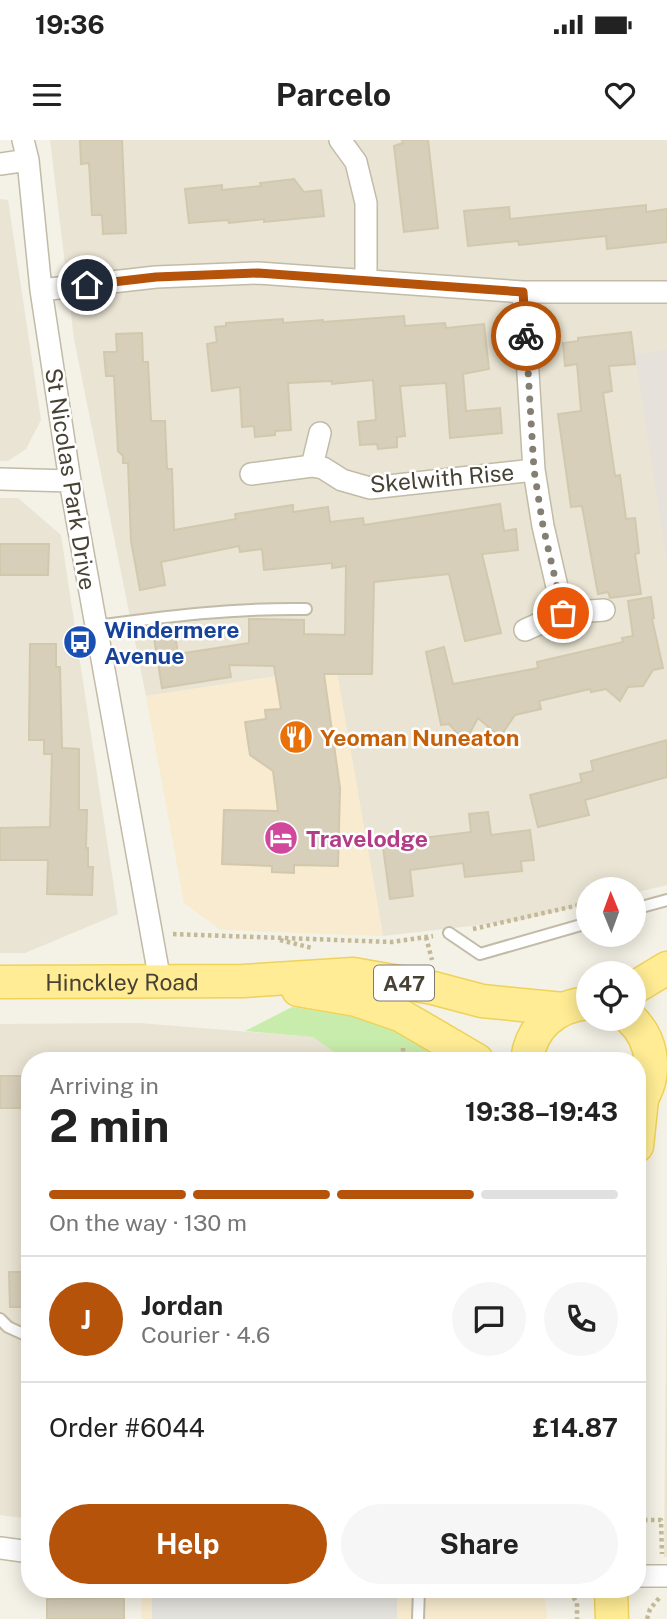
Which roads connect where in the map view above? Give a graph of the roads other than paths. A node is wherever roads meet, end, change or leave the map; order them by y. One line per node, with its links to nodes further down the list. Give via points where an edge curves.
1 (340, 140): 4 (street, via 356,162 366,203)
2 (25, 150): 3 (street); 5 (street, St Nicolas Park Drive)
3 (0, 164)
4 (366, 279): 5 (street, via 258,273 156,277); 6 (street)
5 (41, 290): 13 (street, St Nicolas Park Drive)
6 (523, 292): 7 (street); 10 (street, Skelwith Rise)
7 (667, 292)
8 (320, 433): 9 (street)
9 (312, 466): 10 (street, Skelwith Rise, via 370,488); 11 (street)
10 (534, 470): 16 (street, Skelwith Rise)
11 (251, 474)
12 (0, 479): 13 (street)
13 (70, 481): 17 (street, St Nicolas Park Drive)
14 (306, 609): 17 (lane, via 197,612)
15 (604, 610): 16 (street)
16 (563, 613): 18 (street)
17 (96, 626): 24 (street, St Nicolas Park Drive)
18 (525, 630)
19 (667, 900): 20 (lane)
20 (646, 906)
21 (576, 926): 22 (lane, via 480,954)
22 (449, 933)
23 (667, 968): 26 (main road)
24 (160, 981): 25 (main road, Hinckley Road / A47); 27 (main road, Hinckley Road / A47)
25 (243, 981): 28 (main road, Hinckley Road / A47, via 353,974 482,1001); 30 (main road, Hinckley Road / A47, via 367,1003 400,1015)
26 (646, 981)
27 (0, 982)
28 (575, 1006): 31 (main road, A47, via 544,1021)
29 (658, 1036): 32 (main road)
30 (465, 1052)
31 (529, 1052)
32 (646, 1089)
33 (0, 1319): 34 (lane)
34 (21, 1333)
35 (0, 1548): 36 (street)
36 (21, 1551)
37 (646, 1578): 38 (street)
38 (666, 1583)
39 (419, 1598): 41 (lane)
40 (611, 1598): 42 (main road)
41 (418, 1619)
42 (612, 1619)

